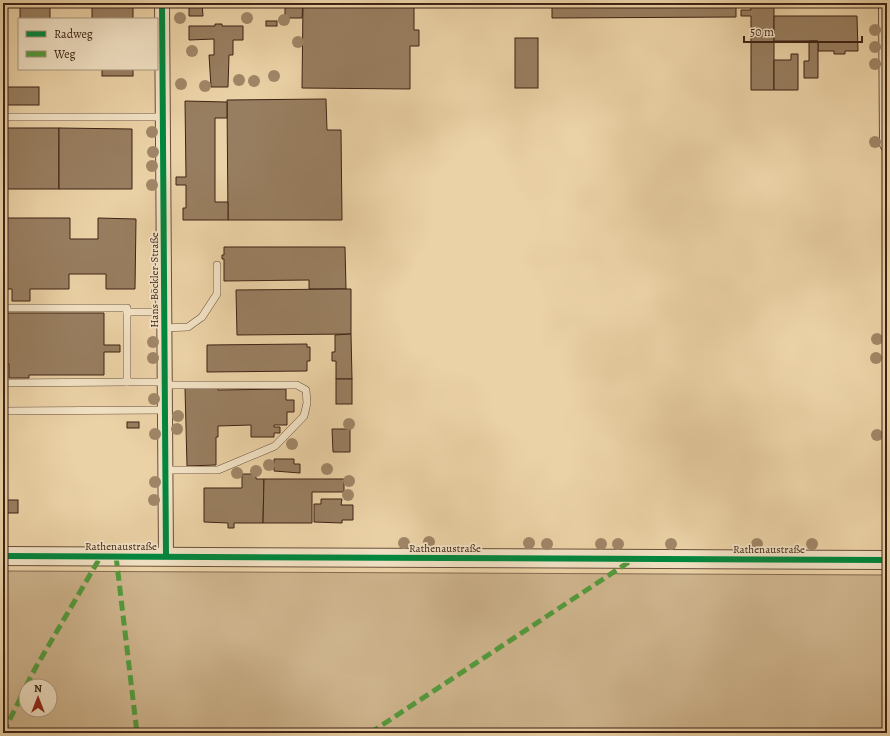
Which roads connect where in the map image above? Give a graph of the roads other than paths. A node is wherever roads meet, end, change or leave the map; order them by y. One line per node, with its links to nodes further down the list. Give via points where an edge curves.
1 (162, 3): 4 (street, Hans-Böckler-Straße)
2 (886, 3): 5 (street)
3 (3, 117): 4 (lane)
4 (163, 117): 9 (street, Hans-Böckler-Straße)
5 (887, 144)
6 (217, 265): 10 (lane, via 217,294 202,317 188,327)
7 (3, 308): 8 (lane, via 127,308)
8 (127, 312): 9 (lane); 11 (lane)
9 (164, 312): 10 (street, Hans-Böckler-Straße)
10 (164, 328): 13 (street, Hans-Böckler-Straße)
11 (127, 382): 12 (lane); 13 (lane)
12 (3, 383)
13 (164, 383): 14 (street, Hans-Böckler-Straße); 16 (lane, via 297,385 306,390 307,402 304,416 275,446 218,470)
14 (165, 410): 15 (lane); 16 (street, Hans-Böckler-Straße)
15 (3, 411)
16 (165, 470): 18 (street, Hans-Böckler-Straße)
17 (3, 556): 18 (street, Rathenaustraße)
18 (166, 556): 19 (street, Rathenaustraße)
19 (887, 560)

